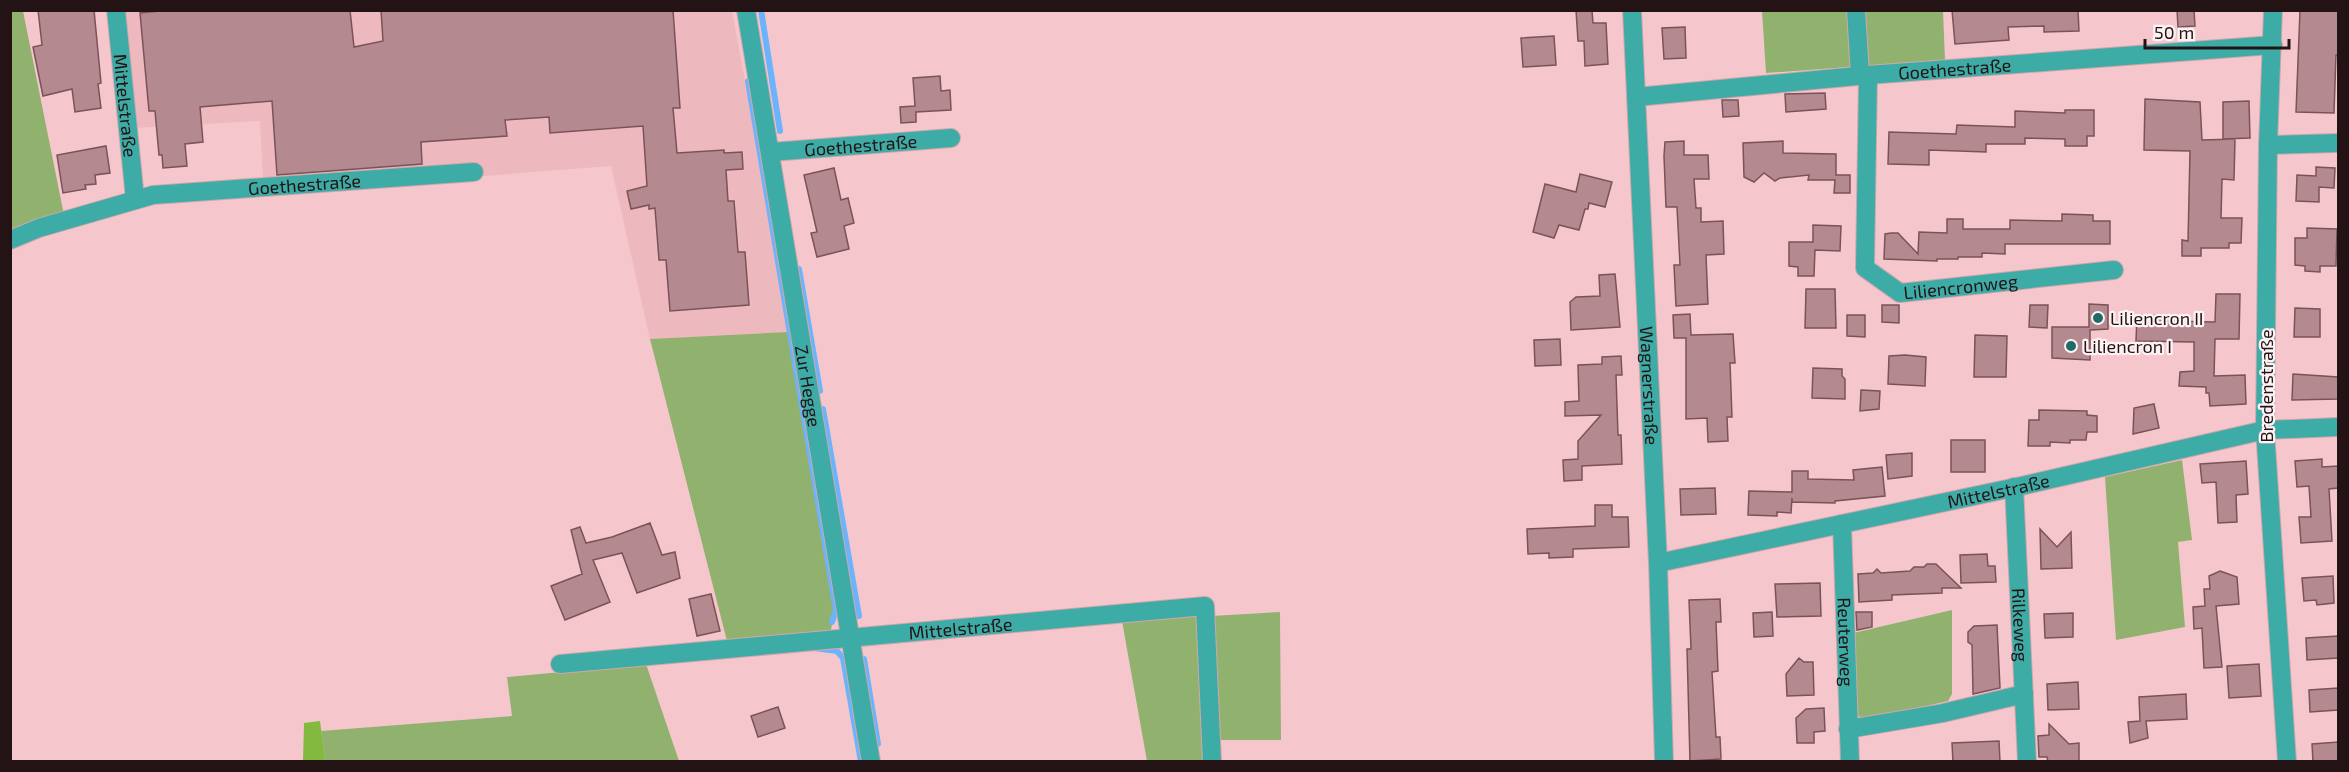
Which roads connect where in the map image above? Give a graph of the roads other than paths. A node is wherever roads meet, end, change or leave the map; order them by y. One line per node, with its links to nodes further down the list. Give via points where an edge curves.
1 (116, 10): 14 (street, Mittelstraße)
2 (746, 10): 12 (street, Zur Hegge)
3 (1632, 10): 8 (street, Wagnerstraße)
4 (1856, 10): 7 (street)
5 (2273, 10): 6 (street, Bredenstraße)
6 (2273, 45): 7 (street, Goethestraße); 11 (street, Bredenstraße)
7 (1864, 75): 8 (street, Goethestraße); 16 (street, Liliencronweg, via 1865,268 1899,293)
8 (1636, 97): 21 (street, Wagnerstraße)
9 (951, 138): 12 (street, Goethestraße)
10 (2338, 143): 11 (street)
11 (2268, 145): 18 (street, Bredenstraße)
12 (771, 152): 22 (street, Zur Hegge)
13 (474, 172): 14 (street, Goethestraße)
14 (135, 199): 15 (street, Goethestraße)
15 (10, 240)
16 (2114, 270)
17 (2338, 427): 18 (street, Mittelstraße)
18 (2265, 430): 19 (street, Mittelstraße); 31 (street, Bredenstraße)
19 (2014, 487): 20 (street, Mittelstraße); 24 (street, Rilkeweg)
20 (1842, 524): 21 (street, Mittelstraße); 25 (street, Reuterweg)
21 (1658, 563): 28 (street, Wagnerstraße)
22 (852, 638): 23 (street, Mittelstraße); 26 (street, Zur Hegge); 27 (street, Mittelstraße, via 1205,606)
23 (560, 664)
24 (2024, 694): 25 (street, via 1943,714); 30 (street, Rilkeweg)
25 (1848, 729): 29 (street, Reuterweg)
26 (871, 762)
27 (1212, 762)
28 (1664, 762)
29 (1850, 762)
30 (2027, 762)
31 (2287, 762)

